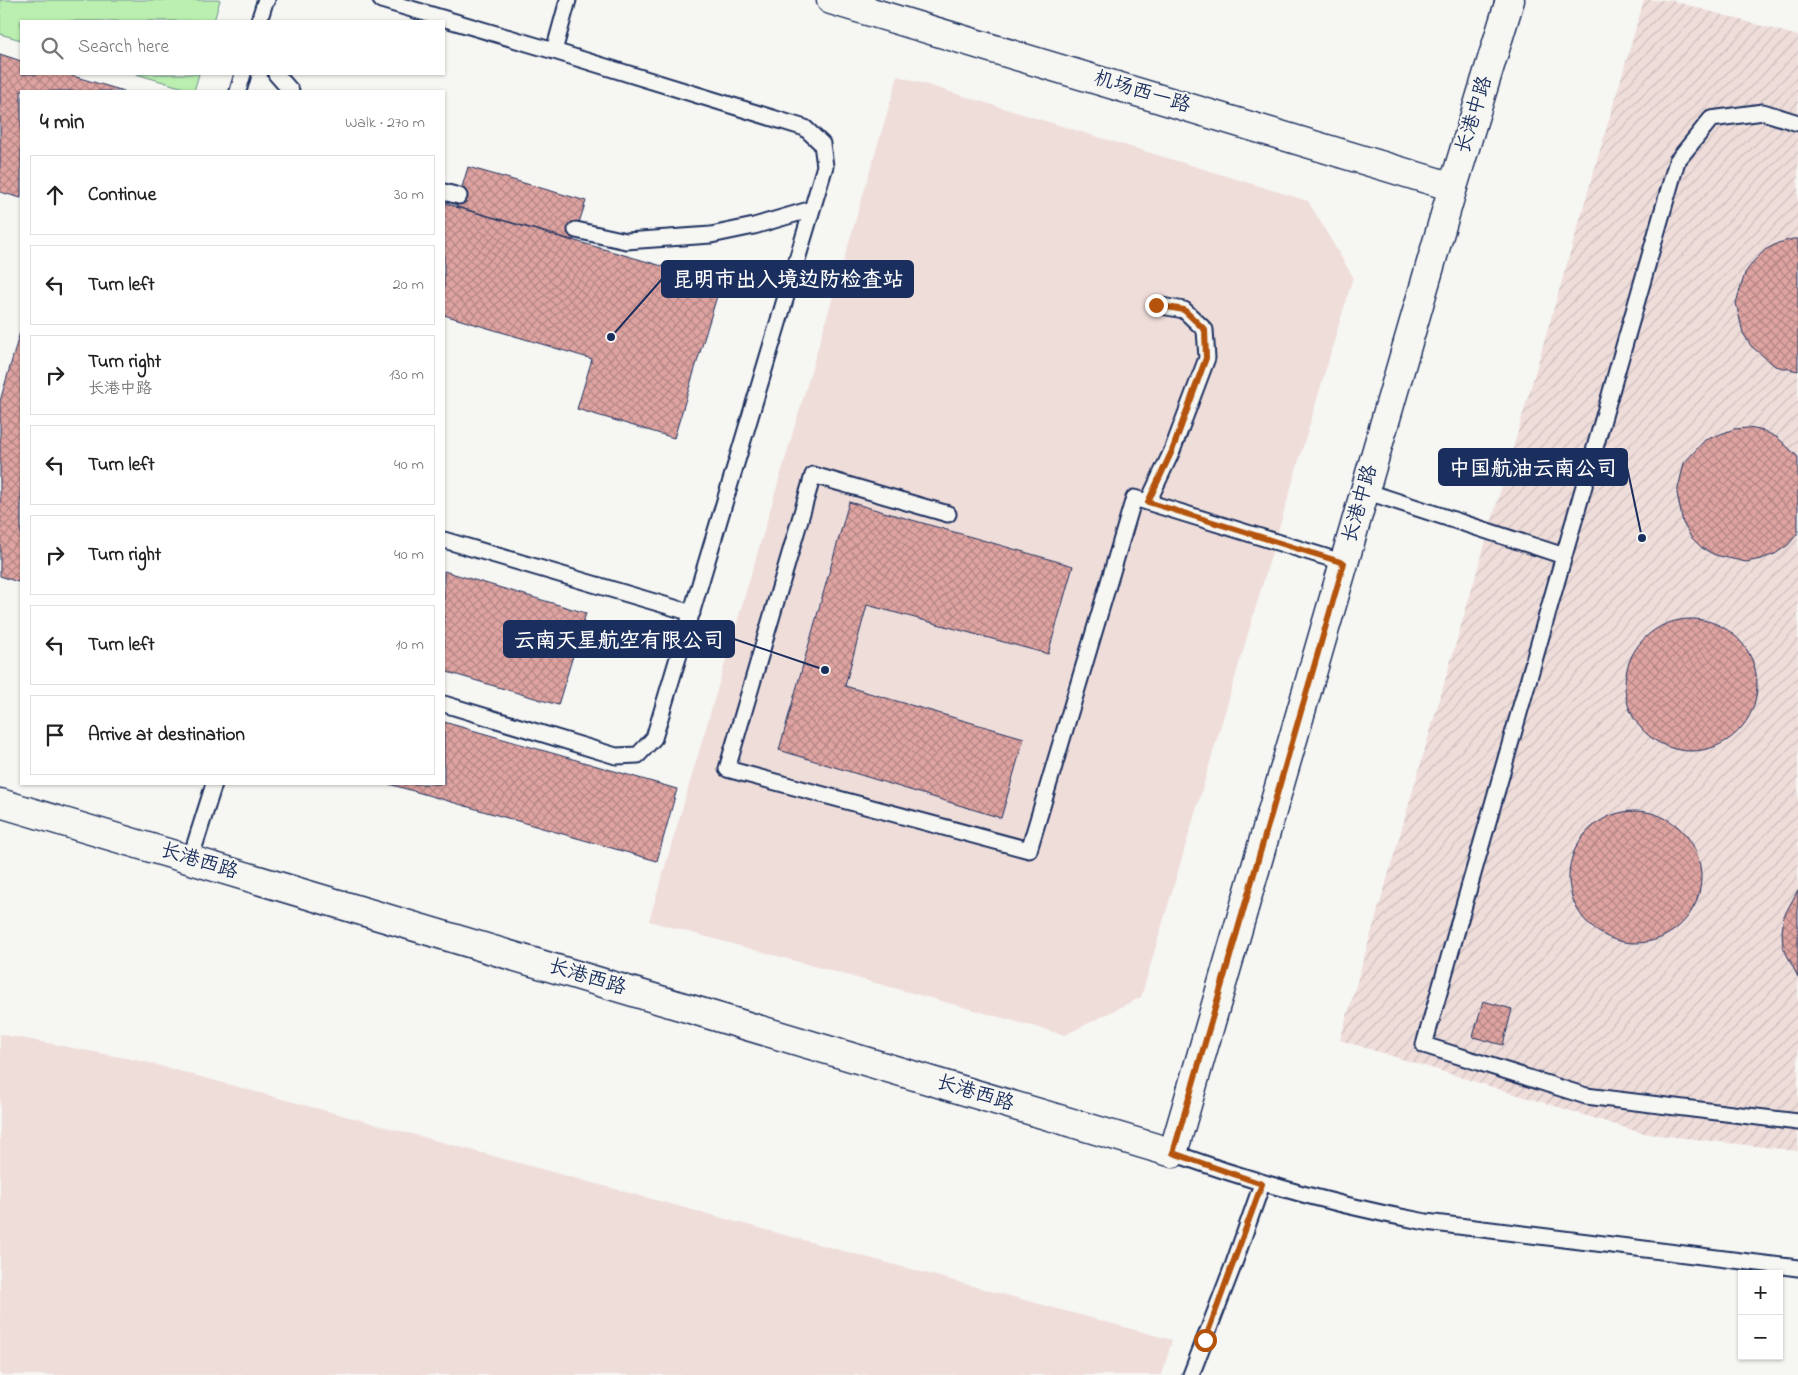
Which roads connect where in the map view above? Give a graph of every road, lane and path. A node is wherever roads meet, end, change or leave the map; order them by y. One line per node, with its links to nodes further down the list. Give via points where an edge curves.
1 (267, 0): 6 (lane)
2 (381, 0): 7 (lane)
3 (568, 0): 7 (lane)
4 (831, 0): 13 (street, 机场西一路)
5 (1510, 0): 13 (street, 长港中路)
6 (259, 20)
7 (554, 51): 16 (lane, via 805,128 822,144 825,166)
8 (243, 75): 10 (lane)
9 (277, 75): 11 (lane)
10 (238, 90)
11 (290, 90)
12 (1798, 122): 23 (lane, via 1763,112 1712,119 1677,161)
13 (1453, 187): 19 (street, 长港中路)
14 (445, 192): 15 (lane)
15 (459, 196)
16 (812, 209): 17 (lane, via 711,235 626,241); 25 (lane)
17 (576, 230)
18 (1156, 305): 20 (lane, via 1184,310 1205,330 1206,358 1172,451)
19 (1365, 491): 23 (lane); 24 (street, 长港中路)
20 (1148, 502): 21 (lane, via 1134,498 1029,850 727,769 813,475); 24 (lane)
21 (948, 514)
22 (445, 540): 25 (lane)
23 (1564, 556): 30 (lane, via 1424,1045 1586,1096)
24 (1344, 563): 31 (street, 长港中路)
25 (692, 613): 26 (lane, via 654,738 638,755 616,756)
26 (445, 704)
27 (214, 785): 29 (lane)
28 (0, 803): 29 (street, 长港西路)
29 (190, 860): 31 (street, 长港西路)
30 (1798, 1122)
31 (1173, 1153): 32 (lane)
32 (1262, 1184): 33 (lane, via 1365,1211 1426,1222); 34 (lane)
33 (1798, 1268)
34 (1191, 1375)

